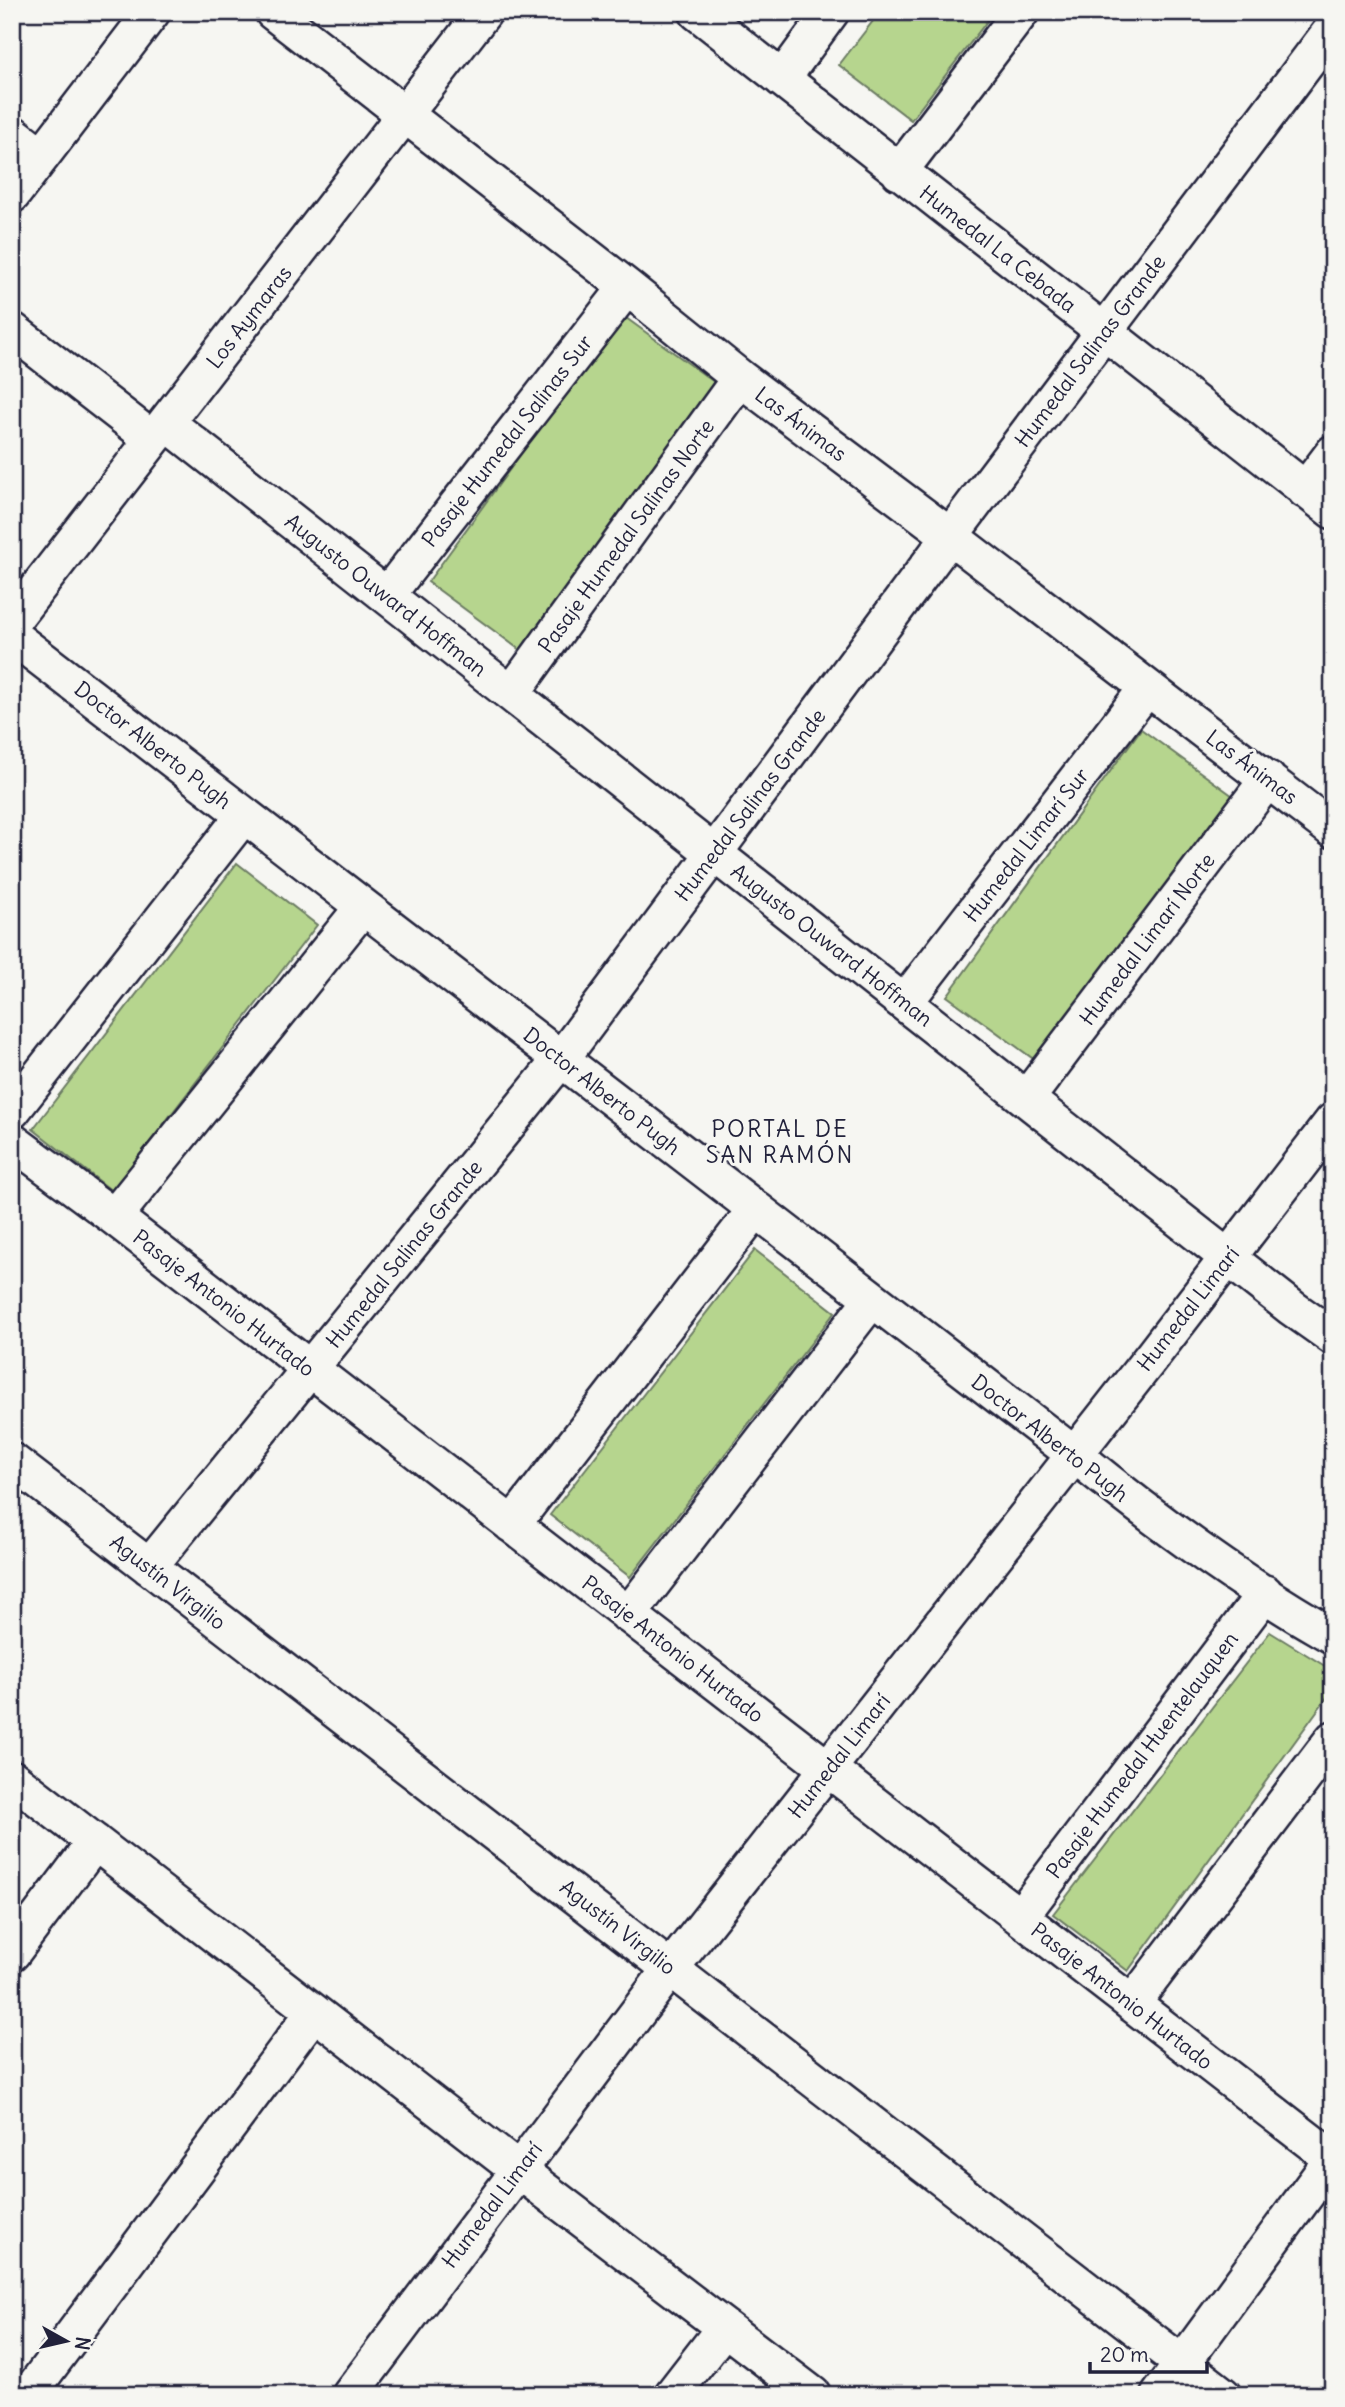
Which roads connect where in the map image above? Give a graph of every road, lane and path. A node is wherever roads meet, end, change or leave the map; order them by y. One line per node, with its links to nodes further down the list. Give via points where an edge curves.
1 (152, 12): 11 (street)
2 (273, 12): 9 (street, Las Ánimas)
3 (484, 12): 9 (street, Los Aymaras)
4 (697, 12): 8 (street, Humedal La Cebada)
5 (831, 12): 8 (street)
6 (1021, 12): 12 (street)
7 (1333, 28): 16 (street, Humedal Salinas Grande)
8 (782, 79): 12 (street, Humedal La Cebada)
9 (405, 115): 14 (street, Las Ánimas); 18 (street, Los Aymaras)
10 (12, 133): 11 (street)
11 (42, 156): 13 (street)
12 (900, 172): 16 (street, Humedal La Cebada)
13 (12, 195)
14 (627, 287): 17 (street, Las Ánimas); 23 (street, Pasaje Humedal Salinas Sur)
15 (12, 330): 18 (street, Augusto Ouward Hoffman)
16 (1104, 331): 20 (street, Humedal La Cebada); 22 (street, Humedal Salinas Grande)
17 (740, 378): 22 (street, Las Ánimas); 27 (street, Pasaje Humedal Salinas Norte)
18 (160, 431): 23 (street, Augusto Ouward Hoffman); 24 (street, Los Aymaras)
19 (1333, 453): 20 (street)
20 (1305, 490): 21 (street, Humedal La Cebada)
21 (1333, 511)
22 (950, 536): 26 (street, Las Ánimas); 31 (street, Humedal Salinas Grande)
23 (387, 596): 27 (street, Augusto Ouward Hoffman)
24 (12, 621)
25 (12, 636): 29 (street, Doctor Alberto Pugh)
26 (1147, 688): 28 (street, Las Ánimas); 33 (street, Humedal Limarí Sur)
27 (512, 693): 31 (street, Augusto Ouward Hoffman)
28 (1268, 779): 30 (street, Las Ánimas); 35 (street, Humedal Limarí Norte)
29 (244, 815): 32 (street, Doctor Alberto Pugh); 36 (street)
30 (1333, 830)
31 (715, 852): 33 (street, Augusto Ouward Hoffman); 34 (street, Humedal Salinas Grande)
32 (363, 907): 34 (street, Doctor Alberto Pugh); 40 (street)
33 (905, 1002): 35 (street, Augusto Ouward Hoffman)
34 (561, 1059): 39 (street, Doctor Alberto Pugh); 44 (street, Humedal Salinas Grande)
35 (1027, 1098): 41 (street, Augusto Ouward Hoffman)
36 (12, 1111)
37 (1333, 1121): 41 (street, Humedal Limarí)
38 (12, 1141): 40 (street, Pasaje Antonio Hurtado)
39 (756, 1209): 42 (street, Doctor Alberto Pugh); 47 (street)
40 (114, 1217): 44 (street, Pasaje Antonio Hurtado)
41 (1229, 1256): 43 (street, Augusto Ouward Hoffman); 45 (street, Humedal Limarí)
42 (872, 1299): 45 (street, Doctor Alberto Pugh); 50 (street)
43 (1333, 1337)
44 (310, 1370): 47 (street, Pasaje Antonio Hurtado); 48 (street, Humedal Salinas Grande)
45 (1074, 1455): 49 (street, Doctor Alberto Pugh, via 1146,1512); 53 (street, Humedal Limarí)
46 (12, 1461): 48 (street, Agustín Virgilio)
47 (512, 1525): 50 (street, Pasaje Antonio Hurtado)
48 (149, 1567): 58 (street, Agustín Virgilio)
49 (1265, 1593): 51 (street, Doctor Alberto Pugh); 56 (street, Pasaje Humedal Huentelauquen)
50 (628, 1615): 53 (street, Pasaje Antonio Hurtado)
51 (1333, 1636)
52 (1333, 1739): 59 (street)
53 (829, 1769): 56 (street, Pasaje Antonio Hurtado); 58 (street, Humedal Limarí)
54 (12, 1778): 55 (street)
55 (95, 1842): 57 (street); 60 (street)
56 (1020, 1917): 59 (street, Pasaje Antonio Hurtado)
57 (12, 1954)
58 (671, 1968): 62 (street, Humedal Limarí); 64 (street, Agustín Virgilio)
59 (1132, 2004): 61 (street, Pasaje Antonio Hurtado)
60 (314, 2012): 62 (street); 65 (street)
61 (1333, 2159): 64 (street)
62 (518, 2170): 63 (street); 66 (street, Humedal Limarí)
63 (724, 2328): 67 (street); 68 (street)
64 (1183, 2364): 69 (street); 70 (street, Agustín Virgilio)
65 (27, 2395)
66 (350, 2395)
67 (672, 2395)
68 (813, 2395)
69 (1159, 2395)
70 (1223, 2395)

